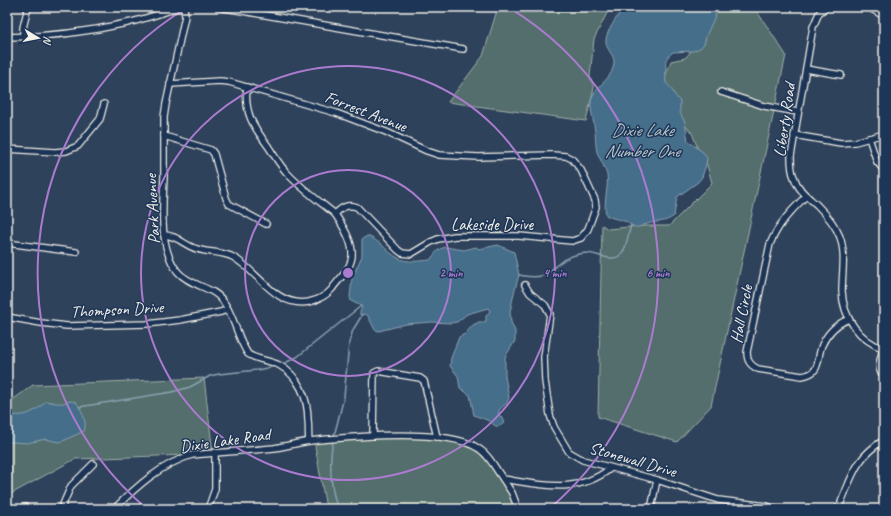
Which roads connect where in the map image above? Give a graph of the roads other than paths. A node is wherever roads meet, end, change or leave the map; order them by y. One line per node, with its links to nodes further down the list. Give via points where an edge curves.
1 (28, 7): 9 (street)
2 (180, 7): 9 (street, via 105,28)
3 (184, 7): 13 (street, Park Avenue, via 185,16)
4 (219, 7): 10 (street)
5 (826, 7): 11 (street, Liberty Road, via 814,23)
6 (868, 7): 7 (street)
7 (884, 16)
8 (7, 37): 9 (street)
9 (23, 37)
10 (463, 49)
11 (806, 69): 12 (street); 17 (street, Liberty Road)
12 (840, 75)
13 (170, 84): 14 (street, Forrest Avenue, via 220,80); 20 (street, Park Avenue)
14 (247, 87): 23 (street, Forrest Avenue, via 336,113 439,155); 26 (street, via 246,108 250,118 286,172)
15 (721, 92): 17 (street, via 764,106)
16 (104, 104): 22 (street, via 100,119 78,146 55,152)
17 (798, 112): 19 (street, Liberty Road)
18 (884, 134): 21 (street)
19 (794, 135): 21 (street, via 840,143); 25 (street, Liberty Road, via 791,170)
20 (164, 136): 27 (street, via 211,150 229,204); 28 (street, Park Avenue)
21 (869, 138): 24 (street, via 877,162)
22 (7, 149)
23 (552, 155): 26 (street, Lakeside Drive, via 566,156 572,160 581,170 595,200 596,207 588,229 581,238 572,241 519,236 451,237 438,239 414,253 406,254 398,250 357,207 345,206)
24 (884, 170)
25 (806, 196): 34 (street, Liberty Road, via 828,216 840,237 844,257 842,298); 34 (street, Hall Circle, via 784,218 770,244 747,359 758,369 809,375 817,367 822,346 828,335 837,325)
26 (335, 214): 28 (street, via 351,244 351,262 328,292 306,303 280,297 232,256 196,249 173,236)
27 (266, 224)
28 (164, 235): 32 (street, Park Avenue, via 170,258 178,272 189,281 217,295)
29 (7, 243): 30 (street)
30 (76, 252)
31 (525, 285): 43 (street, Stonewall Drive, via 530,293 545,305 550,314 544,371 554,427 566,448 574,456)
32 (228, 309): 33 (street, Thompson Drive, via 180,320 147,324 67,326); 40 (street, Park Avenue, via 248,354 280,366 299,383 307,408)
33 (7, 317)
34 (849, 319): 35 (street, Liberty Road, via 863,337)
35 (883, 349): 36 (street, via 879,369)
36 (884, 375)
37 (373, 436): 38 (street); 38 (street, via 374,373 378,371 420,378 424,381); 40 (street)
38 (436, 437): 44 (street, via 455,439 477,447)
39 (884, 440): 52 (street, via 860,460)
40 (309, 441): 41 (street, Dixie Lake Road, via 274,448)
41 (215, 452): 47 (street, Dixie Lake Road, via 192,455 172,462); 48 (street, via 216,482)
42 (93, 464): 46 (street, via 71,486)
43 (611, 468): 44 (street, via 594,480 572,485 543,485); 45 (street, Stonewall Drive)
44 (503, 479): 49 (street)
45 (657, 480): 50 (street); 51 (street, Stonewall Drive, via 718,500)
46 (61, 509)
47 (114, 509)
48 (208, 509)
49 (518, 509)
50 (651, 509)
51 (774, 509)
52 (838, 509)

